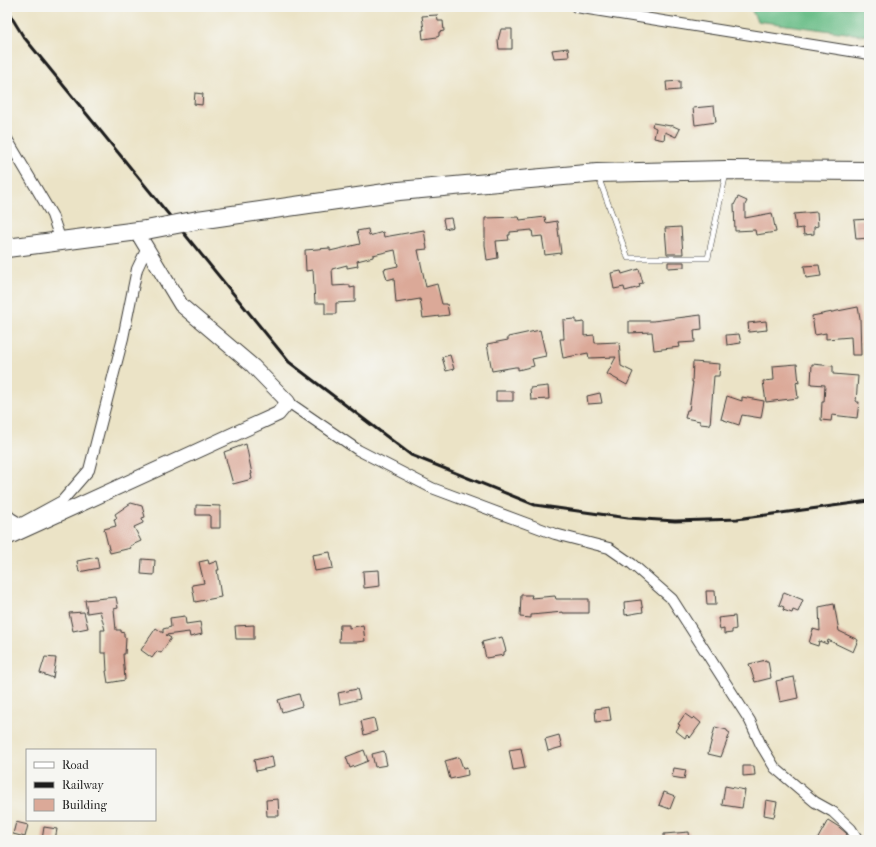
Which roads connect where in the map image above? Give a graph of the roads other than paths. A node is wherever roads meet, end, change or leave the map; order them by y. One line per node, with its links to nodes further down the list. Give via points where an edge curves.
1 (576, 7): 2 (street)
2 (869, 54)
3 (7, 139): 8 (street, via 52,215)
4 (726, 170): 5 (highway); 6 (highway); 6 (lane, via 708,258 628,258)
5 (869, 171)
6 (597, 174): 7 (highway, bridge, via 399,191 198,220)
7 (141, 231): 8 (highway); 10 (street)
8 (61, 241): 9 (highway)
9 (7, 248)
10 (147, 248): 11 (street, via 181,305 253,366); 13 (street, via 137,269 123,338 89,470 62,501)
11 (288, 402): 15 (street, via 278,414); 16 (street, via 358,450 432,488 555,534 609,548 632,564 672,599 750,721 775,768 815,802 833,812 851,829)
12 (7, 514): 13 (street)
13 (21, 524): 14 (street)
14 (7, 531)
15 (7, 538)
16 (858, 840)

